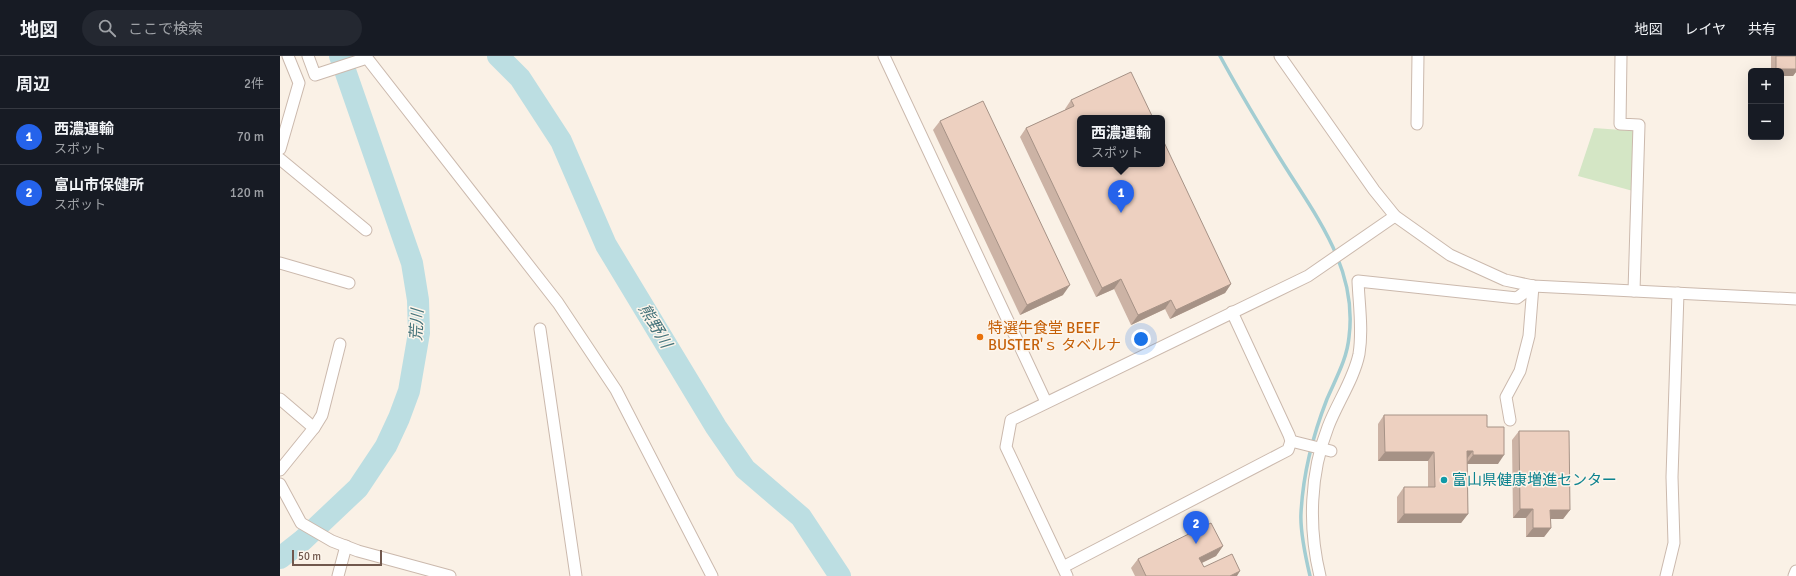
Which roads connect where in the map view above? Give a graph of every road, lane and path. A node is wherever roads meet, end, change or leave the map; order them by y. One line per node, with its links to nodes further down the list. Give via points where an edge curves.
1 (288, 56): 8 (street, via 299,83)
2 (308, 56): 35 (street, via 315,75 367,58 447,159 558,303 616,390)
3 (884, 56): 22 (street)
4 (1280, 56): 10 (street)
5 (1418, 56): 7 (street)
6 (1621, 56): 15 (street, via 1620,124 1639,125)
7 (1418, 124)
8 (280, 149)
9 (280, 159): 11 (street)
10 (1395, 216): 14 (street, via 1450,255 1506,280); 18 (street, via 1308,276)
11 (366, 230)
12 (280, 263): 13 (street)
13 (349, 283)
14 (1532, 286): 15 (street); 23 (street, via 1529,336 1520,371 1506,397); 26 (street, via 1517,298 1358,281 1361,327 1359,355 1328,427)
15 (1634, 291): 16 (street)
16 (1678, 293): 17 (street); 37 (street, via 1672,477 1674,543)
17 (1796, 299)
18 (1232, 312): 22 (street); 25 (street)
19 (540, 329): 34 (street)
20 (340, 344): 24 (street, via 322,416)
21 (280, 399): 24 (street)
22 (1046, 402): 30 (street, via 1011,420 1006,447)
23 (1510, 420)
24 (314, 428): 27 (street)
25 (1291, 441): 26 (street); 30 (street, via 1288,450)
26 (1327, 450): 36 (street, via 1317,468 1312,498 1313,531)
27 (280, 470)
28 (280, 484): 29 (street, via 301,523)
29 (346, 546): 32 (street); 33 (street, via 358,552)
30 (1065, 571)
31 (1796, 571): 38 (street)
32 (338, 576)
33 (450, 576)
34 (576, 576)
35 (712, 576)
36 (1320, 576)
37 (1666, 576)
38 (1794, 576)

